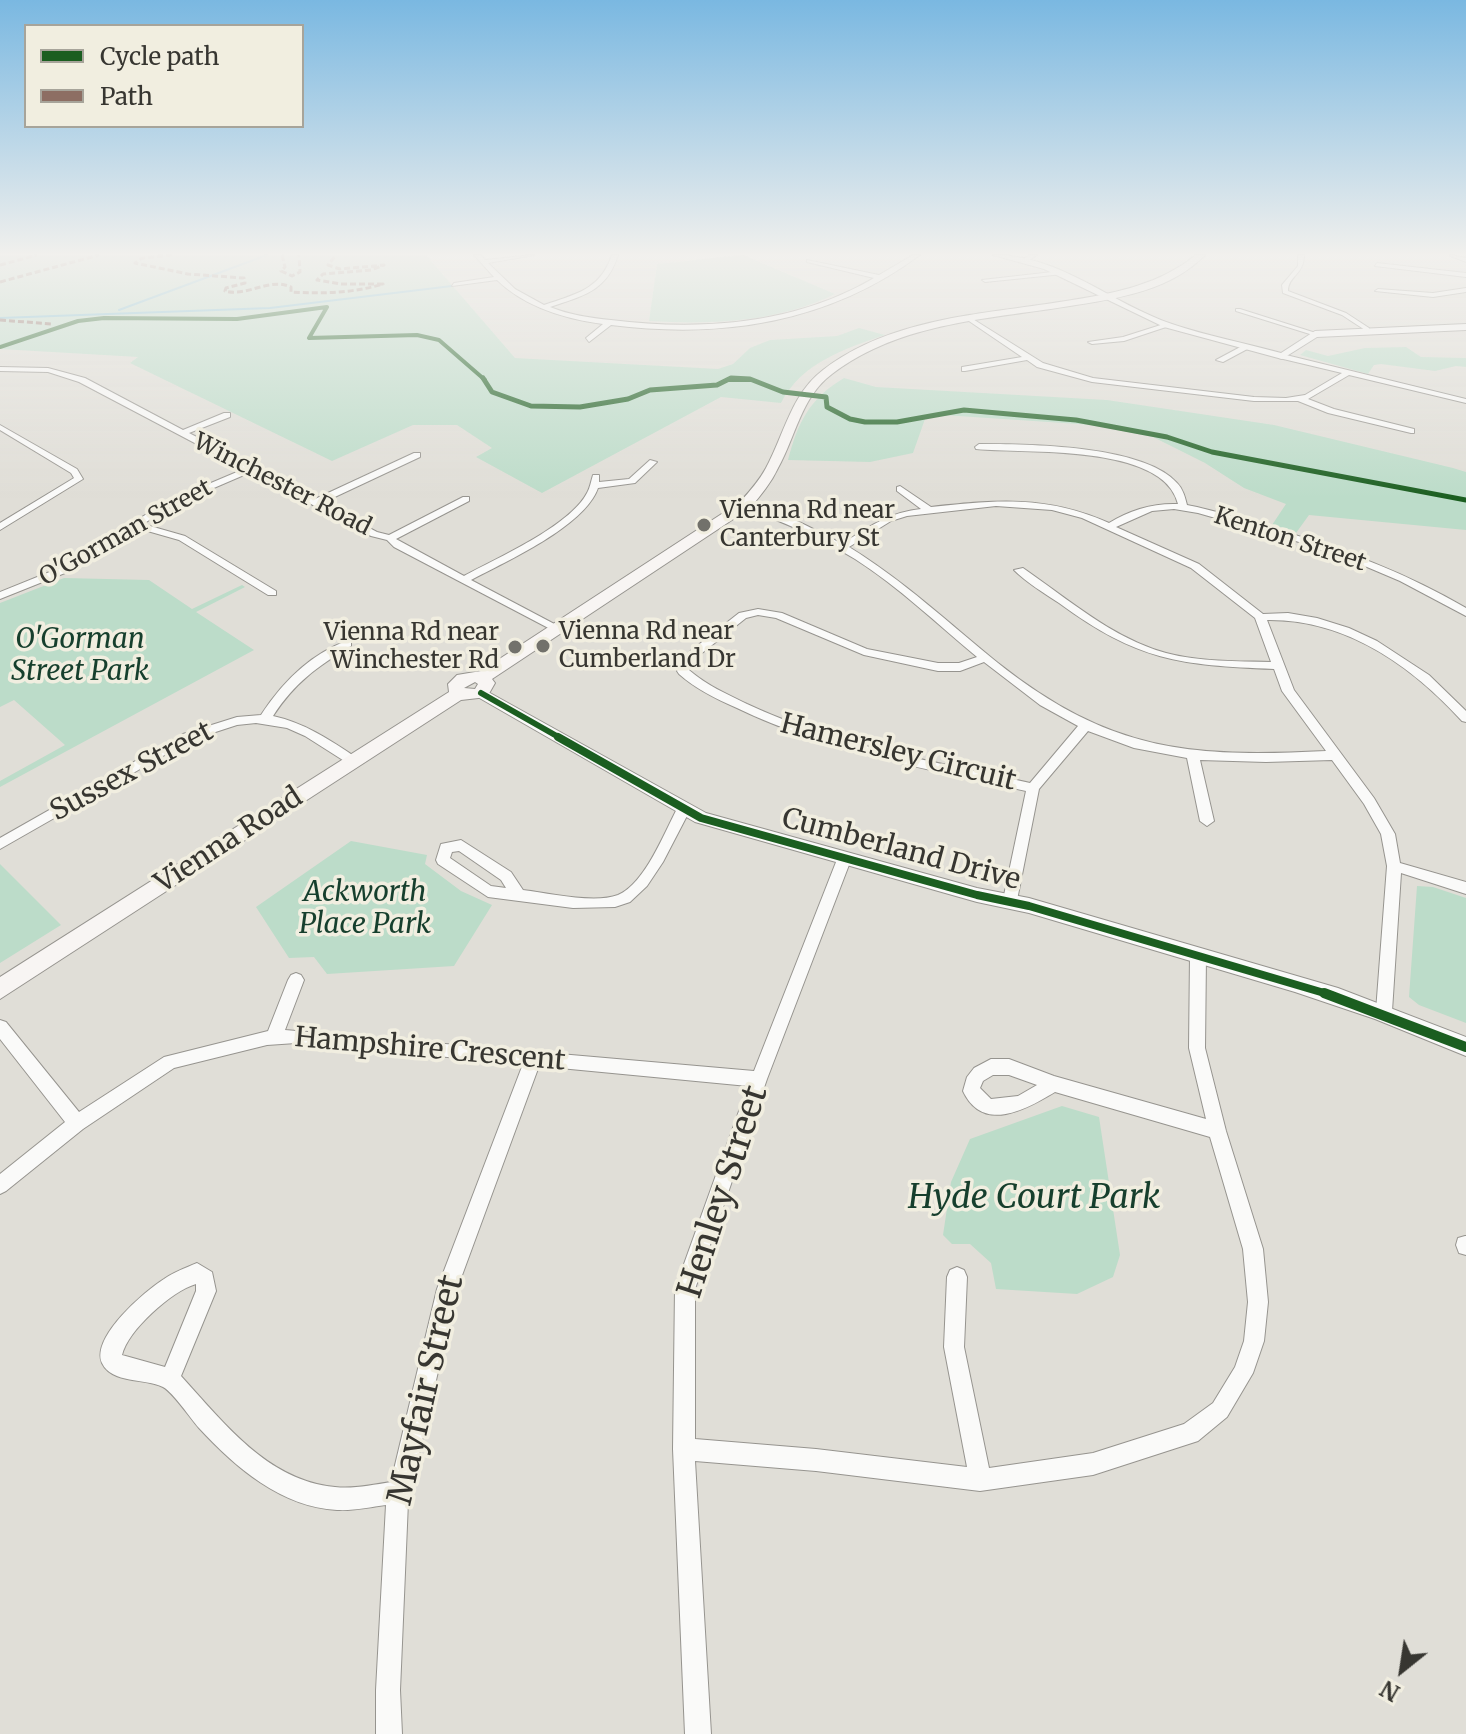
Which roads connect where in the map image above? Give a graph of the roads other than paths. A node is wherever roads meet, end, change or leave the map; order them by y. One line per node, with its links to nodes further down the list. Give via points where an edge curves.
1 (594, 336): 7 (street)
2 (900, 336): 29 (main road, via 838,364 804,394 769,476)
3 (994, 336): 11 (street)
4 (1133, 336): 8 (street)
5 (1207, 336): 9 (street)
6 (1312, 336): 10 (street)
7 (589, 340)
8 (1092, 342)
9 (1247, 347): 10 (street); 12 (street)
10 (1282, 356): 15 (street)
11 (1027, 358): 14 (street); 16 (street, via 1092,380 1254,399)
12 (1220, 360)
13 (0, 369): 21 (street, Winchester Road, via 72,375)
14 (965, 369)
15 (1347, 373): 16 (street); 17 (street)
16 (1298, 398): 20 (street)
17 (1466, 401)
18 (227, 415): 21 (street)
19 (0, 427): 33 (street, via 79,479)
20 (1411, 431)
21 (182, 433): 25 (street, Winchester Road)
22 (979, 447): 30 (street, via 1096,455 1138,464 1170,481 1180,491)
23 (417, 455): 28 (street)
24 (653, 462): 38 (street, via 632,481 596,481 593,496 571,518)
25 (251, 469): 28 (street, Winchester Road); 32 (street, O'Gorman Street)
26 (900, 489): 31 (street)
27 (466, 499): 35 (street)
28 (314, 503): 35 (street, Winchester Road)
29 (745, 505): 36 (street); 45 (main road)
30 (1183, 507): 34 (street, Kenton Street, via 1133,512); 42 (street, Kenton Street, via 1343,556)
31 (929, 510): 34 (street, via 1021,503 1052,507); 36 (street, via 888,519)
32 (135, 525): 39 (street, via 182,538); 40 (street, O'Gorman Street, via 66,569)
33 (0, 527)
34 (1109, 527): 44 (street, via 1195,566)
35 (390, 538): 38 (street, Winchester Road)
36 (843, 547): 47 (street)
37 (1019, 570): 48 (street, via 1128,642 1160,655)
38 (464, 580): 45 (street, Winchester Road)
39 (272, 593)
40 (0, 596)
41 (1466, 597): 42 (street)
42 (1449, 602): 43 (street, Kenton Street)
43 (1466, 613)
44 (1260, 617): 48 (street); 51 (street, via 1312,619 1350,630 1412,669)
45 (556, 629): 49 (main road)
46 (347, 644): 50 (street, via 300,671)
47 (987, 657): 52 (street, via 1048,704); 56 (street, Hamersley Circuit, via 960,667 938,667 864,652 778,615 758,612 743,615 687,659 683,671 764,718 808,734)
48 (1279, 666): 53 (street, via 1288,691)
49 (482, 685): 55 (main road, Vienna Road, via 471,696 458,694); 57 (street, Cumberland Drive)
50 (266, 717): 55 (street, Sussex Street, via 305,728); 59 (street, Sussex Street, via 217,725 187,737)
51 (1466, 718)
52 (1086, 725): 54 (street); 56 (street)
53 (1336, 755): 54 (street); 61 (street, via 1388,834)
54 (1193, 757): 58 (street)
55 (353, 761): 67 (main road, Vienna Road)
56 (1033, 788): 64 (street)
57 (683, 810): 60 (street, Cumberland Drive); 63 (street, via 640,885 624,898 602,903)
58 (1207, 821)
59 (0, 844)
60 (845, 857): 64 (street, Cumberland Drive); 73 (street, Henley Street)
61 (1394, 866): 62 (street); 68 (street)
62 (1466, 888)
63 (519, 895): 63 (street, via 488,891 443,860 443,852 461,845 506,876)
64 (1010, 900): 65 (street, Cumberland Drive)
65 (1198, 956): 68 (street, Cumberland Drive); 76 (street, via 1197,1048)
66 (296, 980): 70 (street)
67 (0, 989)
68 (1384, 1011): 71 (street, Cumberland Drive)
69 (0, 1027): 75 (street)
70 (274, 1037): 72 (street, Hampshire Crescent); 75 (street, Hampshire Crescent, via 170,1062)
71 (1466, 1047)
72 (533, 1059): 73 (street, Hampshire Crescent); 82 (street, Mayfair Street, via 447,1289)
73 (759, 1079): 80 (street, Henley Street, via 685,1289)
74 (1054, 1084): 76 (street)
75 (77, 1123): 77 (street, Hampshire Crescent)
76 (1217, 1131): 81 (street, via 1253,1249 1258,1302 1254,1341 1243,1373 1220,1410 1190,1433 1093,1464)
77 (0, 1185)
78 (957, 1277): 81 (street, via 954,1347)
79 (170, 1379): 79 (street, via 119,1366 110,1352 119,1334 171,1282 197,1273 205,1279 206,1291); 82 (street, via 247,1463 280,1482 332,1498)
80 (684, 1449): 81 (street); 84 (street, Henley Street)
81 (980, 1480)
82 (399, 1492): 83 (street, Mayfair Street)
83 (389, 1734)
84 (698, 1734)

